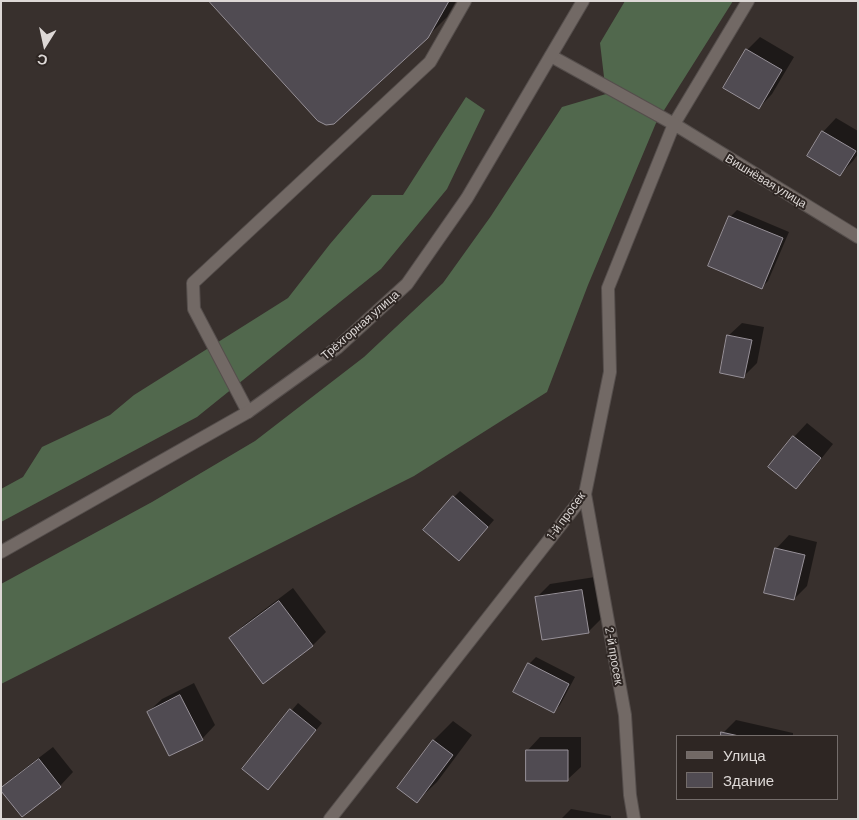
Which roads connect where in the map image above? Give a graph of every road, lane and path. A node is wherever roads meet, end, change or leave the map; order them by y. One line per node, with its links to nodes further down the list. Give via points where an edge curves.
1 (465, 1): 7 (street, via 430,62 192,283 194,309)
2 (583, 1): 4 (street, Трёхгорная улица)
3 (748, 1): 5 (street, 1-й просек)
4 (551, 56): 5 (street, Вишнёвая улица); 7 (street, Трёхгорная улица, via 467,198 407,284 337,348)
5 (674, 124): 6 (street, Вишнёвая улица); 8 (street, 1-й просек, via 608,288 610,372)
6 (858, 237)
7 (248, 412): 9 (street, Трёхгорная улица)
8 (584, 494): 10 (street, 1-й просек); 11 (street, 2-й просек, via 625,715)
9 (1, 552)
10 (330, 819)
11 (634, 819)

